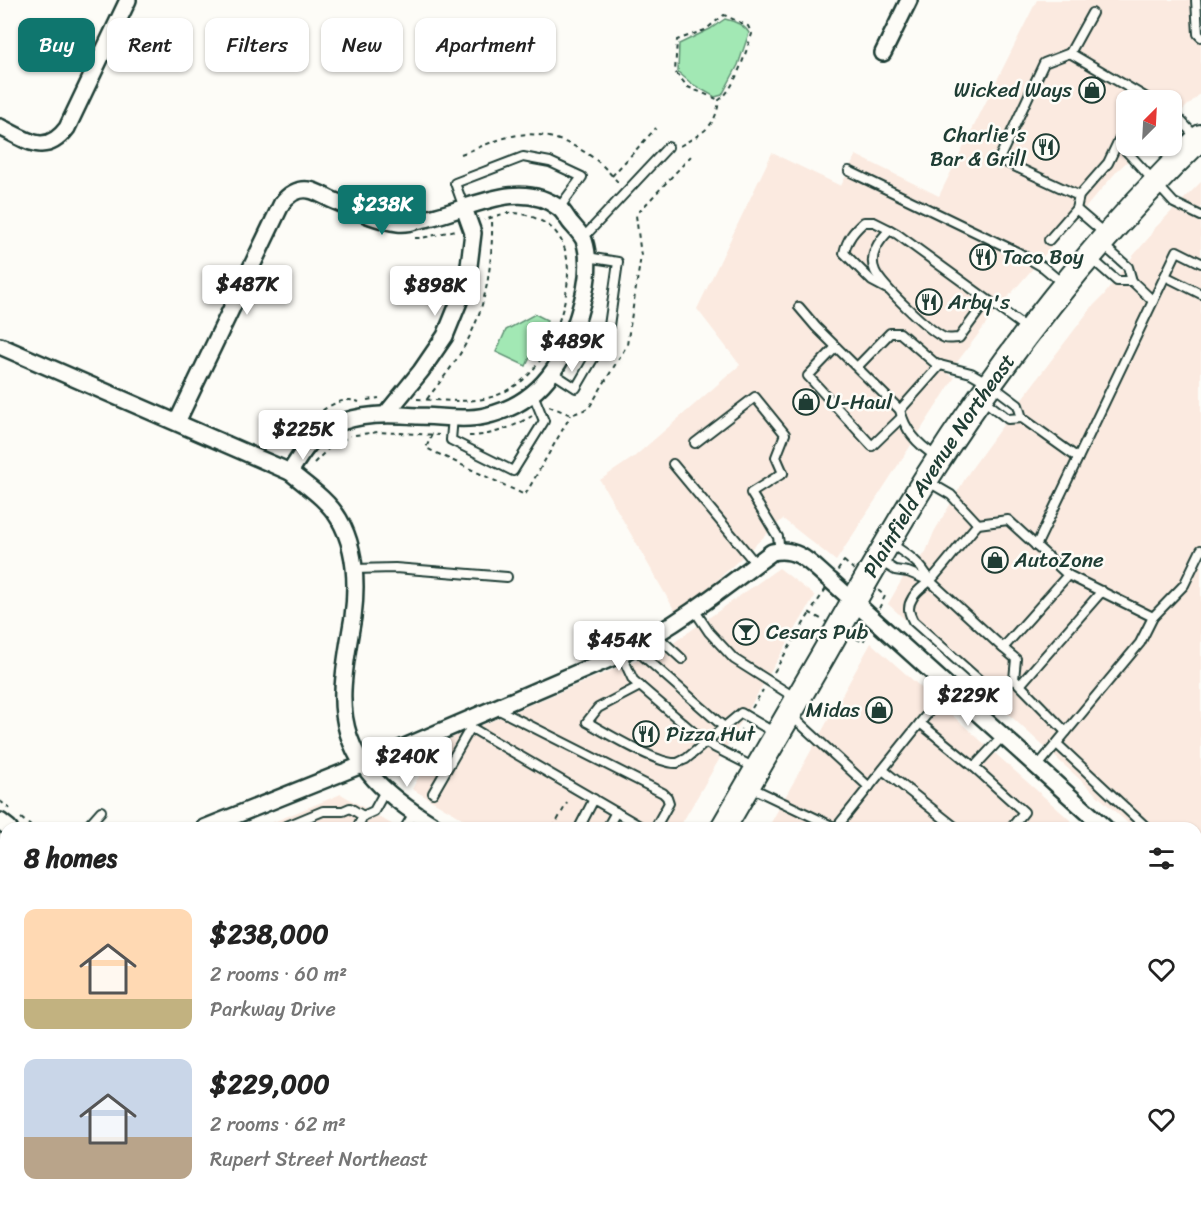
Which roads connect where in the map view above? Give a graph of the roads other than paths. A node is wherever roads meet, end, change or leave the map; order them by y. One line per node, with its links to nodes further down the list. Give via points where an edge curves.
1 (128, 0): 10 (street, via 59,138 49,144 32,142)
2 (909, 0): 6 (street)
3 (1196, 0): 5 (lane)
4 (1092, 13): 7 (lane)
5 (1201, 37)
6 (884, 53)
7 (1070, 53): 8 (lane); 17 (lane, via 1044,63 999,159)
8 (1127, 90)
9 (1182, 122): 11 (lane)
10 (0, 128)
11 (1200, 138): 16 (main road, Plainfield Avenue Northeast)
12 (1116, 146): 17 (lane, via 1108,164)
13 (668, 147): 23 (lane)
14 (1131, 156): 16 (lane)
15 (849, 171): 30 (lane, via 1017,252)
16 (1156, 182): 21 (lane, via 1174,203); 25 (main road, Plainfield Avenue Northeast)
17 (1079, 196): 20 (lane)
18 (464, 208): 19 (street, via 496,196 515,195 540,198); 19 (lane, via 455,183 523,157 550,162 582,177); 45 (street, via 473,233 467,282 445,336); 48 (street, via 437,218 400,224 369,216 308,189 287,196)
19 (559, 208): 23 (street)
20 (1076, 209): 24 (lane); 25 (lane)
21 (1201, 216)
22 (890, 230): 31 (lane, via 873,258 875,272); 31 (lane, via 864,222 855,230 844,253 872,281); 33 (lane)
23 (583, 238): 26 (street)
24 (1049, 240)
25 (1099, 245): 29 (lane, via 1128,267); 29 (lane, via 1117,281); 30 (main road, Plainfield Avenue Northeast)
26 (587, 257): 41 (street, via 579,318); 41 (lane, via 618,262 608,333 576,388)
27 (1201, 263): 28 (lane, via 1177,251)
28 (1165, 276): 32 (lane); 34 (lane)
29 (1132, 281): 34 (lane)
30 (1065, 286): 36 (main road, Plainfield Avenue Northeast)
31 (891, 291): 33 (lane, via 946,339 959,338)
32 (1201, 294)
33 (987, 300): 36 (lane)
34 (1153, 301): 51 (lane)
35 (799, 307): 38 (lane)
36 (1030, 331): 42 (main road, Plainfield Avenue Northeast)
37 (0, 346): 48 (street)
38 (836, 347): 40 (lane); 44 (lane, via 808,376 872,446)
39 (940, 365): 40 (lane, via 895,332); 42 (lane, via 971,373); 44 (lane)
40 (857, 367): 44 (lane)
41 (553, 373): 43 (street)
42 (985, 391): 47 (lane, via 1018,405); 47 (lane, via 1008,418); 50 (main road, Plainfield Avenue Northeast)
43 (533, 394): 46 (street, via 509,409 483,417); 46 (lane, via 544,421 513,471 451,440)
44 (901, 413): 50 (lane, via 903,424 922,448)
45 (386, 414): 46 (street); 53 (street, via 331,426 311,441)
46 (453, 417)
47 (1022, 418): 51 (lane)
48 (177, 422): 53 (street)
49 (695, 443): 57 (lane, via 755,397 785,434 776,457 783,473 751,493 778,537)
50 (939, 458): 54 (main road, Plainfield Avenue Northeast)
51 (1078, 458): 56 (lane)
52 (673, 464): 60 (lane)
53 (290, 472): 61 (street, via 319,495 339,519 350,545)
54 (925, 480): 55 (lane, via 951,495); 59 (main road, Plainfield Avenue Northeast)
55 (978, 524): 56 (lane, via 1008,520); 64 (lane)
56 (1036, 546): 62 (lane)
57 (780, 550): 60 (street); 66 (street, via 803,558)
58 (1201, 550): 68 (lane, via 1184,585)
59 (883, 551): 64 (lane, via 895,570); 64 (lane, via 906,553 924,569); 66 (main road, Plainfield Avenue Northeast)
60 (756, 564): 67 (street)
61 (354, 569): 63 (lane, via 394,567); 85 (street, via 356,593 343,690 346,729)
62 (1068, 575): 65 (lane); 70 (lane)
63 (507, 578)
64 (930, 581): 70 (lane); 73 (lane, via 911,600 909,614 913,621 988,688 1001,690)
65 (1102, 591): 68 (lane); 73 (lane)
66 (854, 601): 75 (street); 77 (main road, Plainfield Avenue Northeast)
67 (695, 611): 69 (street); 77 (lane, via 734,659 764,679)
68 (1153, 617): 81 (lane, via 1140,643)
69 (656, 635): 71 (street); 72 (lane)
70 (1003, 648): 73 (lane, via 1016,659)
71 (627, 650): 74 (lane, via 633,680); 76 (street); 80 (lane)
72 (682, 659)
73 (1017, 682): 81 (lane)
74 (640, 686): 83 (lane); 83 (lane, via 597,708 587,722 626,744 676,763)
75 (949, 687): 78 (lane); 82 (street)
76 (495, 707): 79 (street); 107 (lane, via 663,793 669,803)
77 (788, 716): 80 (lane, via 741,713); 89 (main road, Plainfield Avenue Northeast); 90 (lane)
78 (920, 723): 86 (lane); 88 (lane)
79 (466, 724): 85 (street); 92 (lane); 93 (lane)
80 (724, 727): 83 (lane)
81 (1066, 732): 84 (lane)
82 (1003, 736): 86 (lane); 87 (street)
83 (706, 742): 89 (lane)
84 (1057, 744): 87 (lane); 114 (lane)
85 (362, 765): 91 (street); 99 (street)
86 (974, 767): 112 (lane, via 1024,812)
87 (1036, 768): 113 (street)
88 (884, 770): 90 (lane); 111 (lane)
89 (752, 777): 108 (main road, Plainfield Avenue Northeast); 109 (lane)
90 (869, 787): 110 (lane)
91 (385, 791): 96 (street); 97 (lane, via 374,811)
92 (432, 793)
93 (594, 799): 95 (lane); 104 (lane)
94 (101, 811): 98 (lane)
95 (616, 812): 105 (lane); 106 (lane)
96 (414, 813): 102 (lane); 103 (street)
97 (363, 816): 100 (lane, via 350,808 324,811); 101 (lane)
98 (91, 822)
99 (231, 822)
100 (297, 822)
101 (360, 822)
102 (409, 822)
103 (428, 822)
104 (582, 822)
105 (610, 822)
106 (633, 822)
107 (658, 822)
108 (726, 822)
109 (826, 822)
110 (841, 822)
111 (949, 822)
112 (1016, 822)
113 (1098, 822)
114 (1141, 822)

